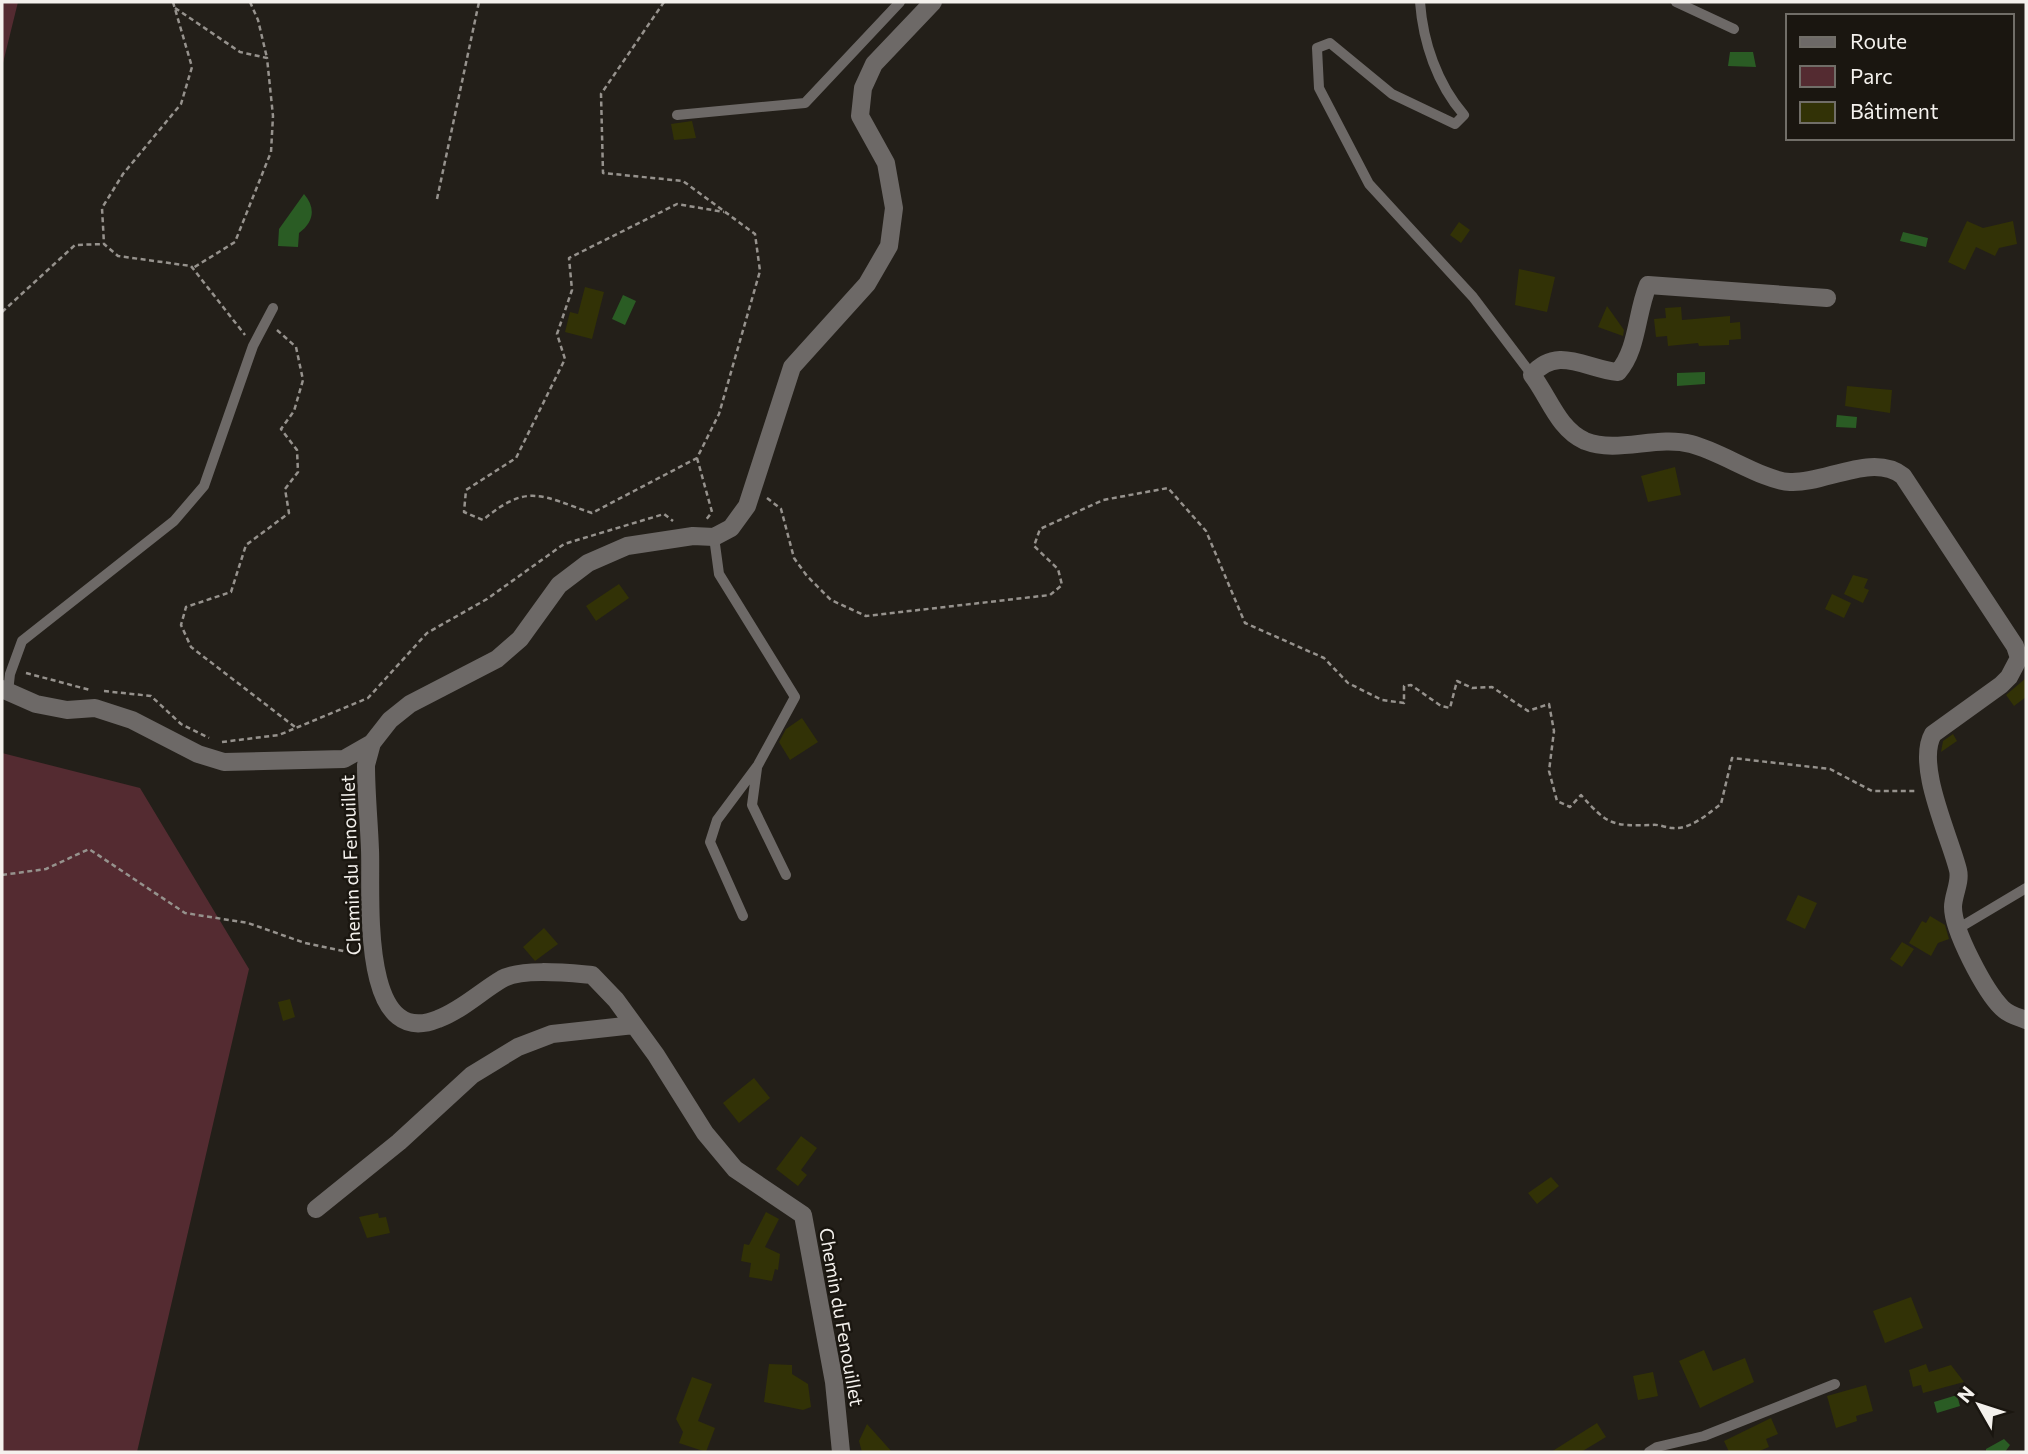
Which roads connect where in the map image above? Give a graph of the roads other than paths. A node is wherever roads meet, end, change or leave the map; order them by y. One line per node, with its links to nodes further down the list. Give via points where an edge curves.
1 (900, 2): 6 (lane, via 805,103)
2 (933, 2): 10 (street, via 874,64 863,88 860,116 886,163 894,208 888,246 867,284 792,367 747,506 731,528)
3 (1420, 2): 9 (lane, via 1432,59 1451,100 1464,115 1455,124 1392,94 1330,43 1317,48 1319,88 1369,184 1473,297)
4 (1676, 2): 5 (lane)
5 (1734, 29)
6 (677, 115)
7 (1827, 298): 9 (street, via 1648,285 1630,358 1618,372 1558,358)
8 (273, 308): 11 (lane, via 253,346 204,486 174,521 22,641)
9 (1532, 375): 17 (street, via 1558,416 1586,441 1611,445 1689,443 1786,482 1861,469 1895,470 1903,476 2019,658 2001,685 1933,734 1928,743 1935,792 1959,872 1953,909)
10 (714, 537): 12 (street, via 627,546 588,563 559,585 520,639 498,659 410,704); 13 (lane, via 719,574 795,697)
11 (5, 691): 12 (street, Chemin du Fenouillet, via 36,704 95,708 224,762 344,759)
12 (372, 743): 19 (street, Chemin du Fenouillet, via 366,765 366,805 373,957 383,996 395,1012 409,1023 438,1020 504,978 555,972 592,975)
13 (758, 765): 14 (lane, via 752,804); 16 (lane, via 717,820 709,842)
14 (786, 875)
15 (2026, 888): 17 (lane)
16 (743, 916)
17 (1959, 928): 18 (street, via 1974,967 1991,993 2004,1010)
18 (2026, 1020)
19 (634, 1026): 20 (street, via 552,1034 518,1046 472,1075); 22 (street, Chemin du Fenouillet, via 705,1133 735,1169 803,1215 834,1382)
20 (316, 1209)
21 (1835, 1384): 23 (lane, via 1704,1436)
22 (841, 1452)
23 (1649, 1452)

